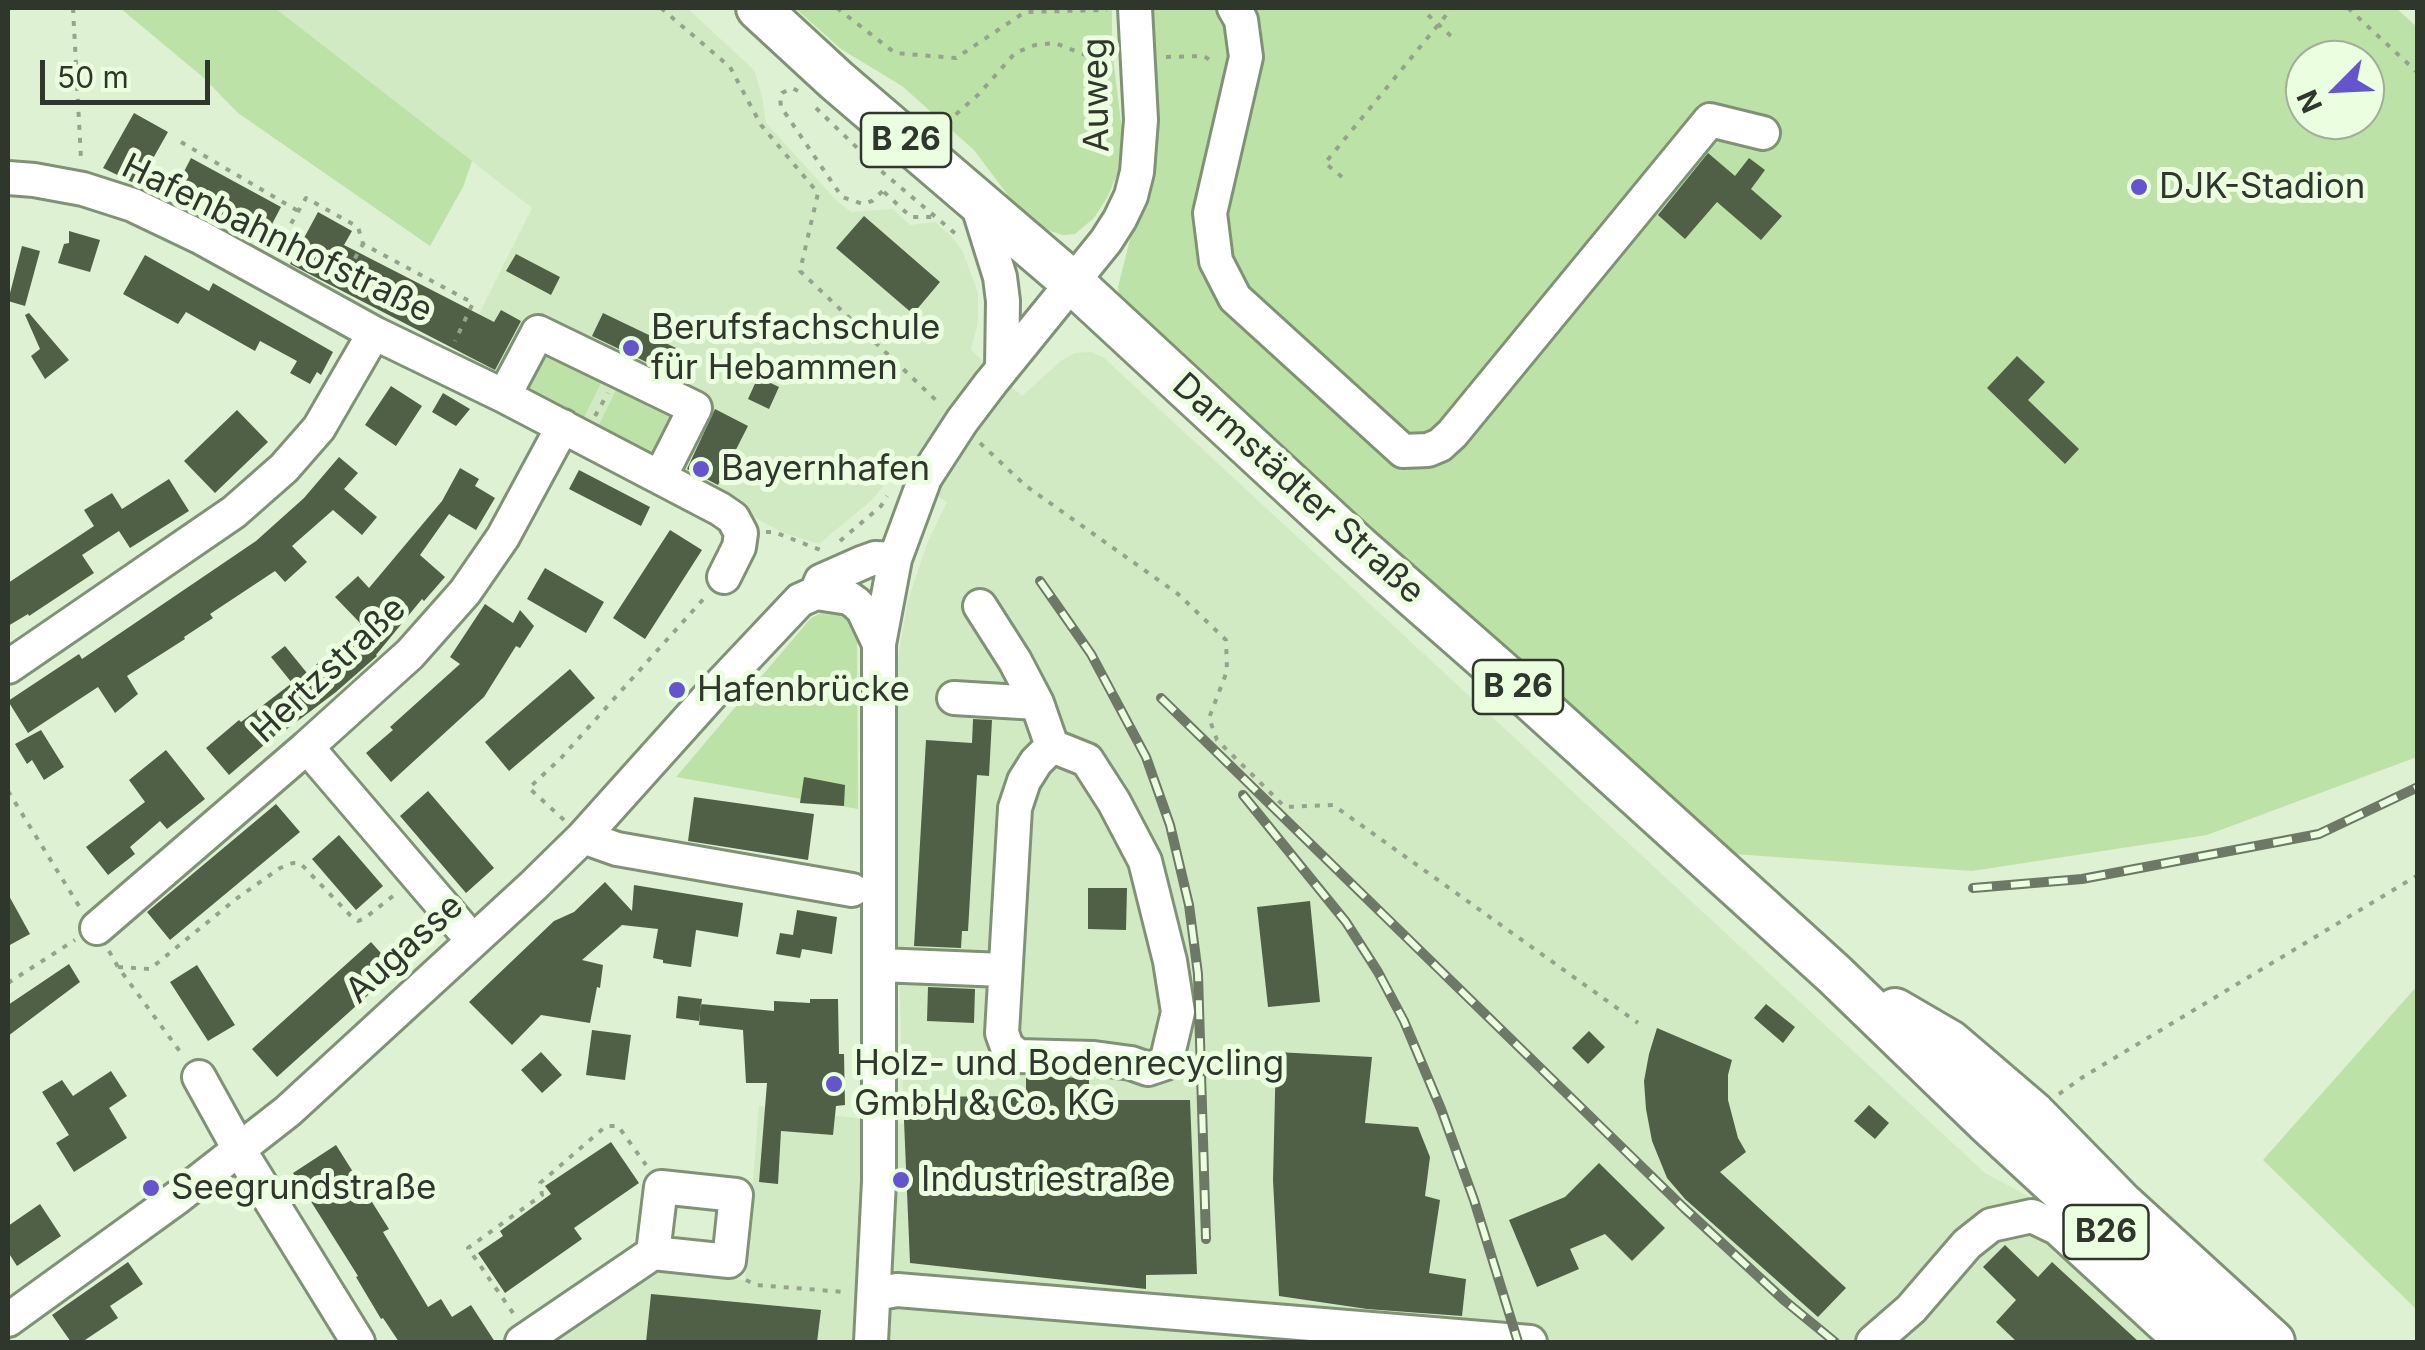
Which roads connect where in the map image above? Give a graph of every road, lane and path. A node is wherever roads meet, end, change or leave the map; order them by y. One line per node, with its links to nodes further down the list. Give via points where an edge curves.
1 (73, 8): 22 (path)
2 (661, 8): 35 (path, via 730,67 761,125 818,193 800,271)
3 (758, 8): 24 (main road, Darmstädter Straße / B 26)
4 (836, 8): 5 (path, via 896,53 956,58 1026,12)
5 (1135, 8): 14 (street, Auweg)
6 (1234, 8): 16 (street, via 1246,56)
7 (1452, 8): 12 (path)
8 (2348, 8): 10 (path)
9 (2362, 8): 10 (path)
10 (2355, 14): 15 (path)
11 (1428, 15): 12 (path)
12 (1438, 25): 13 (path); 20 (path, via 1326,163)
13 (1451, 36)
14 (1137, 58): 16 (path, via 1204,56); 17 (path, via 1101,60 1055,43 1014,53); 28 (street, Auweg, via 1138,172 1120,220)
15 (2418, 73)
16 (1240, 81): 18 (street, via 1210,213 1225,282 1234,298 1403,451 1440,446 1452,434 1710,120)
17 (946, 123)
18 (1763, 134)
19 (181, 142): 25 (path)
20 (1342, 177)
21 (8, 178): 22 (street, Hafenbahnhofstraße)
22 (83, 189): 27 (street, Hafenbahnhofstraße, via 142,209)
23 (885, 189): 23 (path, via 911,218 934,217 797,90 782,92 782,107 842,198 863,204)
24 (976, 200): 28 (main road, Darmstädter Straße / B 26); 33 (street, via 1003,301)
25 (298, 211): 26 (path, via 306,198 358,227); 27 (path)
26 (363, 244): 29 (path); 31 (path, via 473,303)
27 (263, 272): 29 (street, Hafenbahnhofstraße)
28 (1073, 283): 33 (street); 62 (main road, Darmstädter Straße / B 26)
29 (327, 307): 30 (street, Hafenbahnhofstraße)
30 (374, 333): 31 (street, Hafenbahnhofstraße); 48 (street, via 319,428 284,468 234,512)
31 (446, 368): 34 (street, Hafenbahnhofstraße)
32 (620, 372): 34 (street, via 538,332); 36 (path); 38 (street, via 694,408)
33 (996, 377): 43 (street, bridge, via 926,478)
34 (504, 396): 36 (street, Hafenbahnhofstraße)
35 (944, 408)
36 (573, 432): 38 (street, Hafenbahnhofstraße); 52 (street, Hertzstraße, via 465,592 410,654)
37 (971, 434): 64 (path, via 1026,486 1178,594 1226,640 1227,671 1209,718 1217,740 1285,807 1333,805)
38 (660, 477): 44 (street, Hafenbahnhofstraße, via 738,525 739,546)
39 (889, 493): 41 (path)
40 (774, 532): 42 (path)
41 (840, 541)
42 (826, 552)
43 (895, 559): 45 (street, Augasse, via 852,566 821,581); 47 (street)
44 (724, 576): 53 (path, via 529,788)
45 (816, 593): 47 (street, via 856,602); 53 (street, Augasse, via 800,600)
46 (980, 606): 50 (street)
47 (878, 644): 59 (street)
48 (8, 668)
49 (954, 698): 50 (street)
50 (1036, 703): 51 (street)
51 (1052, 746): 61 (street, via 1024,780 1014,808); 61 (street, via 1087,760 1145,861 1178,1012 1166,1062 1148,1069 1094,1058 1018,1056 1002,1033)
52 (307, 747): 55 (street); 57 (street, Hertzstraße)
53 (583, 837): 56 (street); 58 (street, Augasse)
54 (2418, 875): 66 (path)
55 (418, 876): 58 (street); 60 (path, via 358,921 293,862 150,969)
56 (852, 890)
57 (97, 928): 63 (path)
58 (473, 941): 67 (street, Augasse)
59 (879, 965): 61 (street); 71 (street)
60 (118, 967)
61 (1004, 970)
62 (1834, 974): 66 (main road, Darmstädter Straße / B 26, via 1950,1042); 81 (main road, Darmstädter Straße / B26)
63 (8, 983)
64 (1638, 1023)
65 (199, 1077): 67 (street)
66 (2033, 1113): 82 (main road, Darmstädter Straße / B 26)
67 (240, 1150): 72 (street, Augasse); 76 (street)
68 (662, 1187): 69 (street); 70 (street, via 736,1195); 75 (path, via 618,1126 606,1126 540,1183 542,1195 468,1248)
69 (653, 1253): 70 (street); 75 (street)
70 (729, 1260): 71 (path, via 738,1276 756,1285)
71 (875, 1294): 73 (street, via 896,1290); 77 (street)
72 (8, 1320)
73 (1215, 1329): 74 (street)
74 (1298, 1333): 78 (street)
75 (526, 1340)
76 (358, 1342)
77 (871, 1342)
78 (1530, 1342)
79 (1873, 1342): 80 (street, via 1990,1224 2032,1216 2057,1228)
80 (2182, 1342)
81 (2226, 1342)
82 (2273, 1342)

